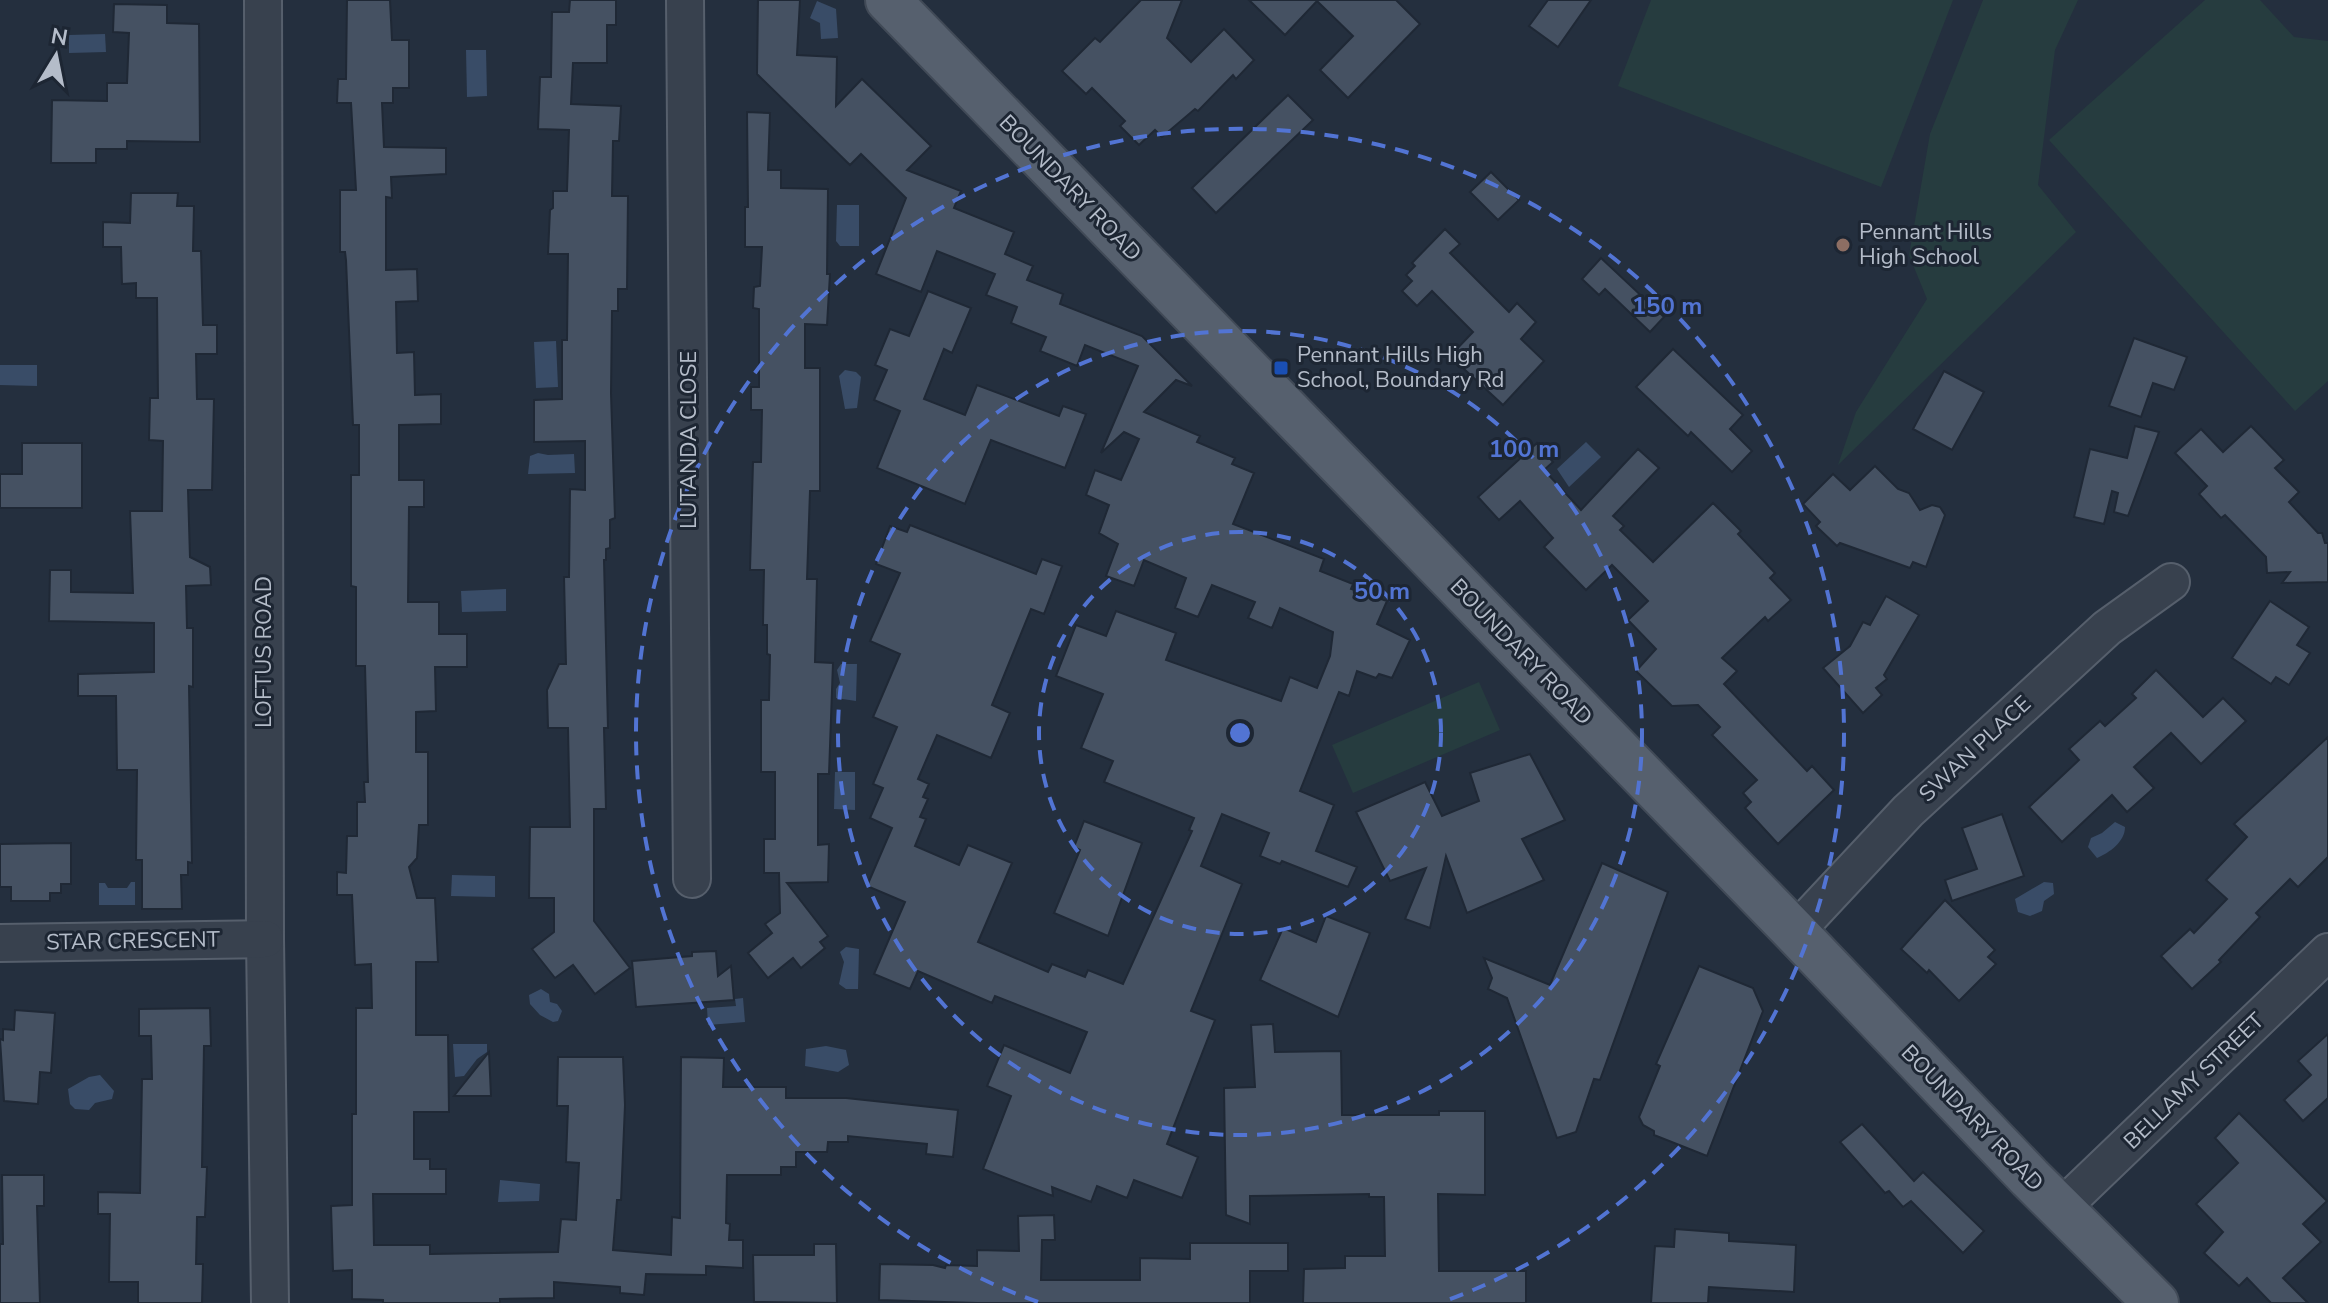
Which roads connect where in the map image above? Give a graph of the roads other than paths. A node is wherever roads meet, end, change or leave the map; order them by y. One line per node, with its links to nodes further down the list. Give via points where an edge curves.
1 (263, 0): 7 (street, LOFTUS ROAD)
2 (685, 0): 5 (street, LUTANDA CLOSE)
3 (888, 0): 6 (main road, BOUNDARY ROAD)
4 (2171, 582): 6 (street, SWAN PLACE, via 2107,628 1919,800)
5 (692, 879)
6 (1795, 932): 10 (main road, BOUNDARY ROAD)
7 (265, 939): 8 (street, STAR CRESCENT); 11 (street, LOFTUS ROAD)
8 (0, 943)
9 (2328, 952): 10 (street, BELLAMY STREET)
10 (2060, 1209): 12 (main road, BOUNDARY ROAD)
11 (270, 1303)
12 (2156, 1303)

